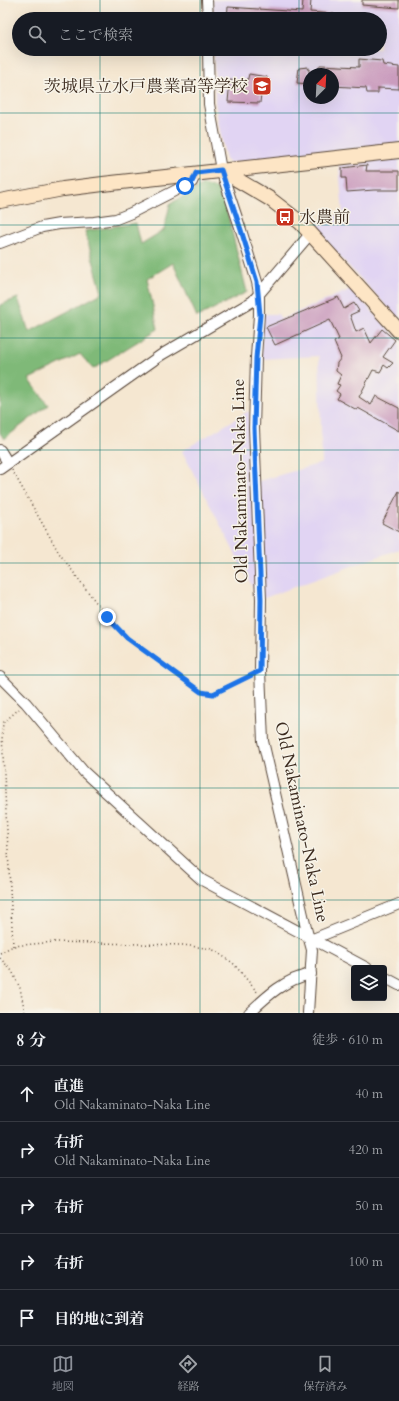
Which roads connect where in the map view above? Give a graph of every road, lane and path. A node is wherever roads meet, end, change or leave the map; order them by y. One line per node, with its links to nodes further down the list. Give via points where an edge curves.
1 (207, 0): 2 (street)
2 (208, 12)
3 (208, 56): 5 (street, Old Nakaminato-Naka Line, via 209,104)
4 (399, 151): 5 (street)
5 (221, 170): 6 (street); 8 (street, via 270,199); 10 (street, Old Nakaminato-Naka Line, via 257,282)
6 (196, 173): 7 (street, via 63,189); 9 (street, via 192,182 116,219 42,227)
7 (0, 201)
8 (311, 233): 10 (street); 11 (street)
9 (0, 243)
10 (258, 293): 13 (street, via 253,301 161,355); 14 (street, Old Nakaminato-Naka Line, via 260,315 254,428 261,599)
11 (399, 332)
12 (0, 450): 13 (street)
13 (4, 466): 14 (path, via 59,553 107,617 127,638 201,692 213,694)
14 (260, 671): 18 (street, Old Nakaminato-Naka Line, via 262,741)
15 (0, 677): 16 (street)
16 (26, 702): 18 (street, via 84,772 202,880); 19 (path, via 3,723 2,735)
17 (399, 904): 18 (street)
18 (311, 938): 22 (street); 23 (street, Old Nakaminato-Naka Line)
19 (13, 946): 20 (path); 26 (path, via 54,942 183,944 212,950 233,963)
20 (0, 953)
21 (0, 958): 27 (path, via 12,971 20,988)
22 (361, 965)
23 (311, 974): 26 (street, via 294,978); 29 (street, Old Nakaminato-Naka Line)
24 (387, 979): 25 (street)
25 (399, 985)
26 (263, 999): 28 (street)
27 (25, 1013)
28 (249, 1013)
29 (308, 1013)

